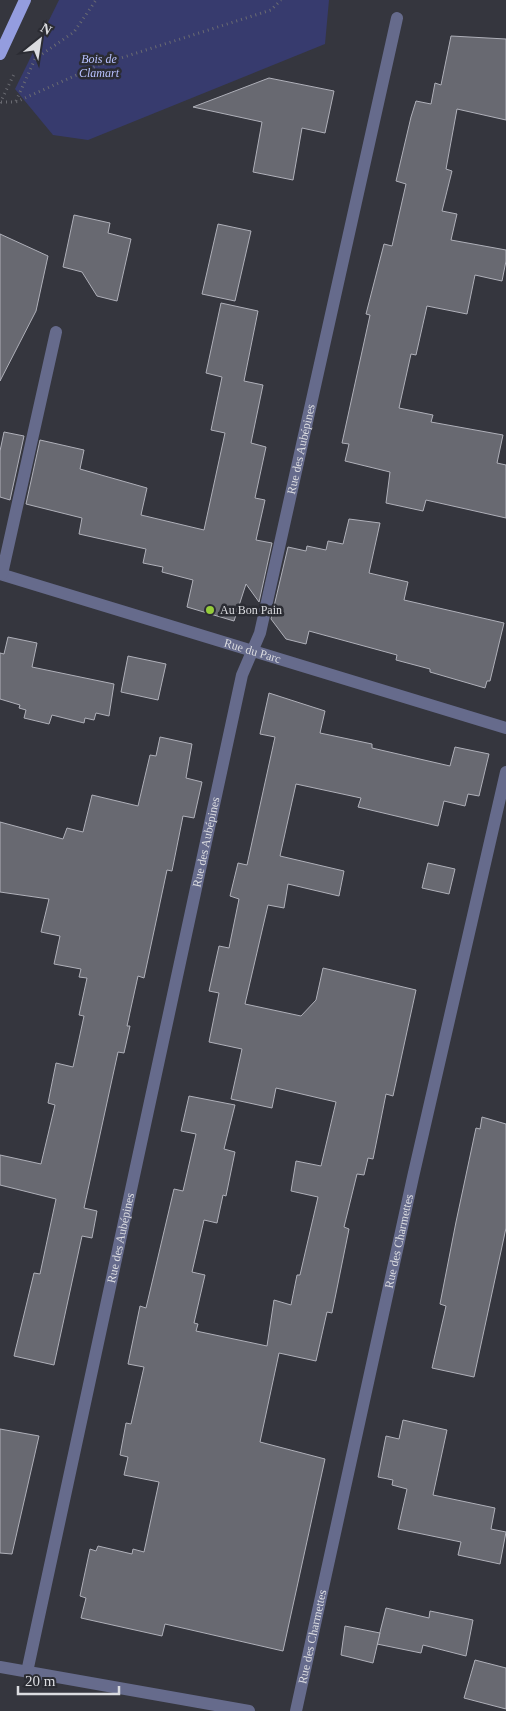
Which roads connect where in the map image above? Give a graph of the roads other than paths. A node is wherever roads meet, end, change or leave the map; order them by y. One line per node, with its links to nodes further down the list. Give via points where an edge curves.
1 (25, 0): 3 (main road)
2 (397, 18): 6 (street, Rue des Aubépines, via 260,633)
3 (0, 54)
4 (56, 332): 5 (street)
5 (1, 574): 6 (street, Rue du Parc)
6 (253, 650): 7 (street, Rue du Parc); 10 (street, Rue des Aubépines, via 242,675)
7 (506, 728)
8 (506, 772): 12 (street, Rue des Charmettes)
9 (0, 1667): 10 (street)
10 (27, 1672): 11 (street)
11 (249, 1711)
12 (296, 1711)

